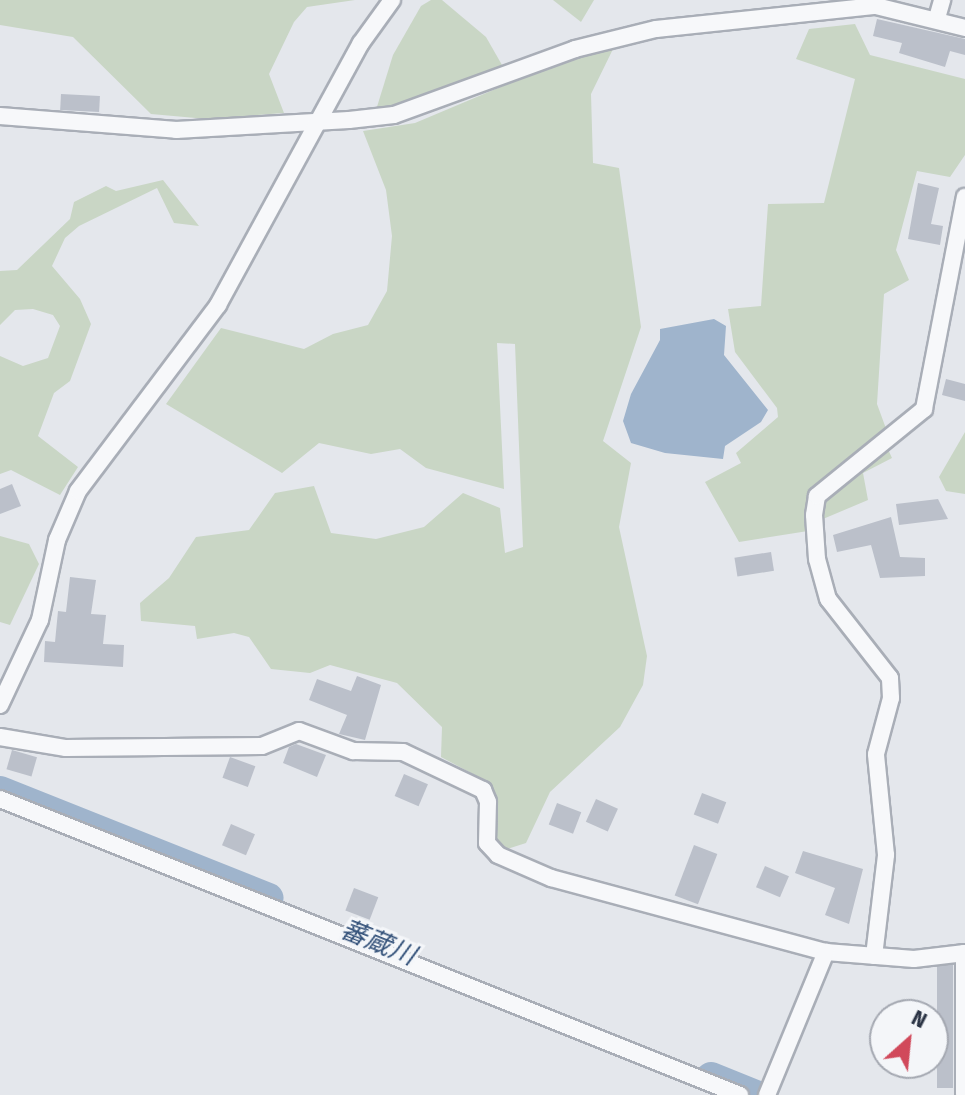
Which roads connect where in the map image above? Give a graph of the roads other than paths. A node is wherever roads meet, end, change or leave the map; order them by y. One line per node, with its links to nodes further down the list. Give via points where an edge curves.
1 (392, 0): 6 (street)
2 (942, 0): 3 (street)
3 (937, 18): 4 (street); 6 (street, via 876,6 656,29 575,49 394,115)
4 (965, 28)
5 (0, 116): 6 (street, via 176,130)
6 (316, 123): 8 (street, via 218,305 78,491 57,540 40,620)
7 (965, 197): 13 (street, via 924,409 817,496 814,515 817,559 828,599 890,678 876,754 886,855)
8 (0, 705)
9 (0, 737): 11 (street, via 66,748 262,746 299,731 353,751 403,752 483,790 488,802 487,843 498,855 551,878)
10 (0, 799): 15 (street)
11 (826, 952): 13 (street); 16 (street)
12 (965, 953): 13 (street, via 914,959); 14 (street)
13 (874, 956)
14 (964, 1094)
15 (740, 1095)
16 (767, 1095)

